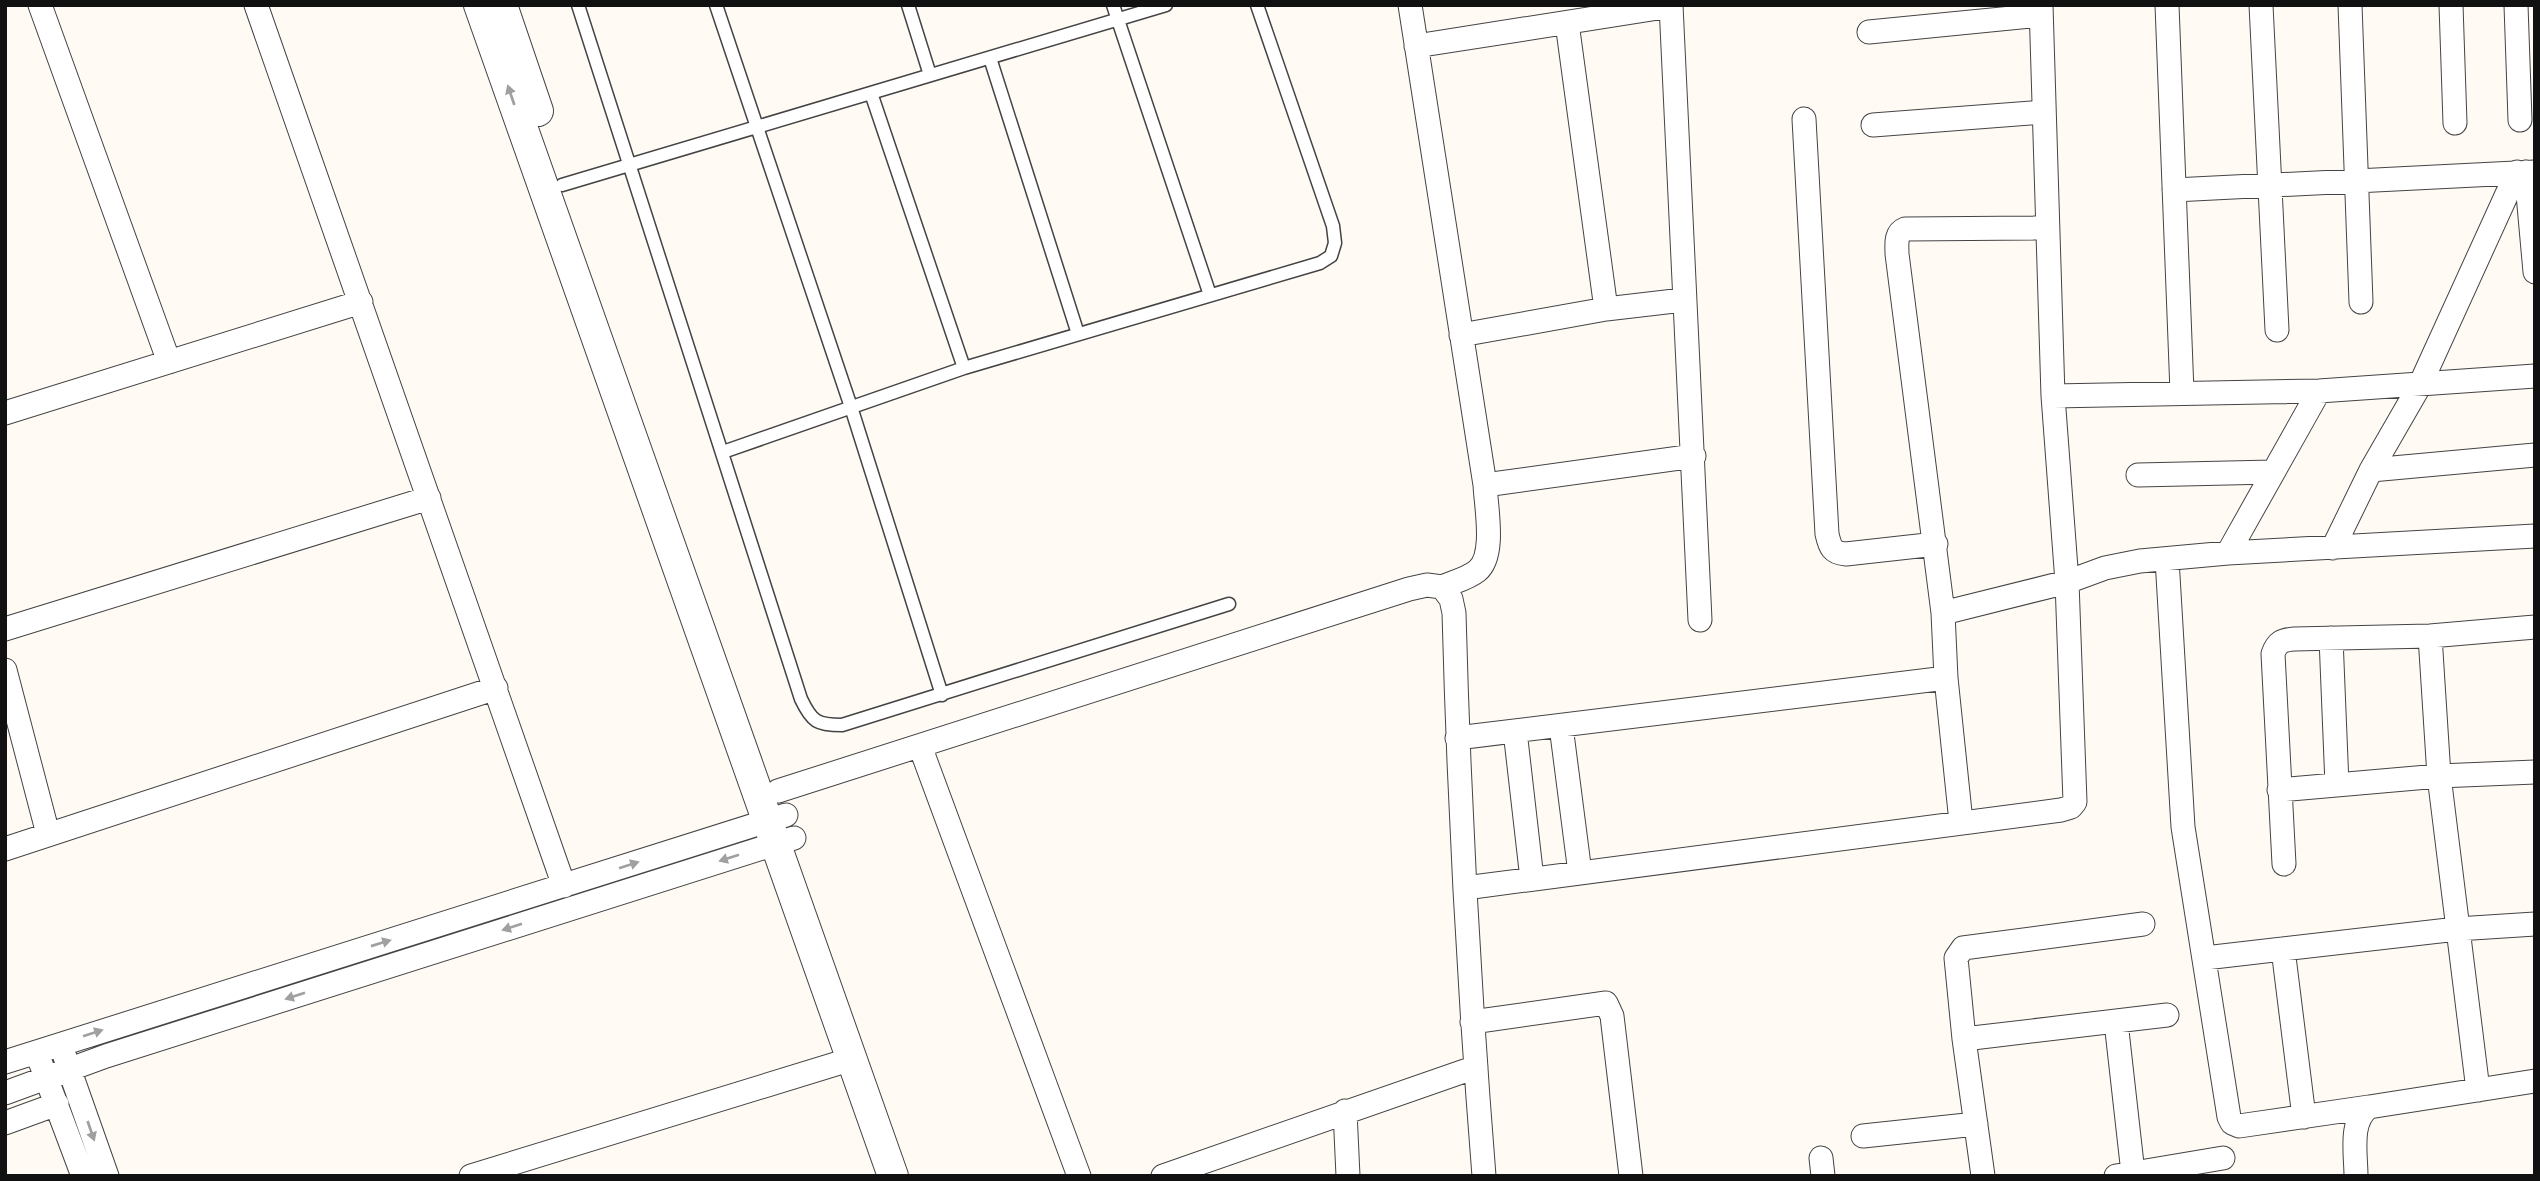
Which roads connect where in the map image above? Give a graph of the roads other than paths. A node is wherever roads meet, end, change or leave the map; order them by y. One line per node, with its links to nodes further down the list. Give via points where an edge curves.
1 (40, 5): 48 (street)
2 (256, 5): 42 (street)
3 (479, 5): 91 (street, one-way to 3)
4 (502, 5): 35 (street)
5 (578, 5): 32 (lane)
6 (716, 5): 31 (lane)
7 (908, 5): 24 (lane)
8 (1114, 5): 19 (lane)
9 (1167, 5): 19 (lane)
10 (1257, 5): 40 (lane, via 1335,243 1331,256 1321,263)
11 (1410, 5): 22 (street)
12 (2167, 5): 37 (street)
13 (2261, 5): 36 (street)
14 (2350, 5): 34 (street)
15 (2451, 5): 29 (street)
16 (2516, 5): 28 (street)
17 (1671, 6): 20 (street); 41 (street)
18 (2041, 10): 21 (street); 26 (street)
19 (1118, 19): 23 (lane); 40 (lane)
20 (1567, 23): 22 (street); 44 (street)
21 (1869, 32)
22 (1416, 46): 47 (street)
23 (990, 58): 24 (lane); 46 (lane)
24 (930, 75): 25 (lane)
25 (871, 93): 31 (lane); 49 (lane)
26 (2043, 112): 30 (street); 38 (street)
27 (1804, 119): 66 (street, via 1830,548 1846,554)
28 (2520, 120)
29 (2455, 123)
30 (1873, 125)
31 (757, 127): 32 (lane); 55 (lane)
32 (629, 166): 35 (lane); 57 (lane)
33 (2526, 172): 34 (street); 39 (street); 51 (street)
34 (2356, 181): 36 (street); 43 (street)
35 (562, 185): 91 (street)
36 (2270, 185): 37 (street); 45 (street)
37 (2174, 190): 53 (street)
38 (2047, 228): 54 (street); 66 (street, via 1912,228 1898,236)
39 (2535, 272)
40 (1210, 296): 46 (lane)
41 (1683, 300): 44 (street); 59 (street)
42 (360, 302): 48 (street); 64 (street)
43 (2361, 302)
44 (1606, 309): 47 (street)
45 (2277, 330)
46 (1078, 334): 49 (lane)
47 (1461, 335): 63 (street)
48 (169, 362): 56 (street)
49 (964, 368): 55 (lane)
50 (2535, 376): 51 (street)
51 (2420, 384): 52 (street); 60 (street)
52 (2319, 391): 53 (street); 61 (street)
53 (2182, 392): 54 (street)
54 (2053, 396): 70 (street)
55 (851, 407): 57 (lane); 82 (lane)
56 (5, 414)
57 (723, 452): 82 (lane, via 809,716 823,725 842,725)
58 (2535, 455): 60 (street)
59 (1693, 456): 63 (street); 74 (street)
60 (2371, 470): 67 (street)
61 (2273, 472): 62 (street); 68 (street)
62 (2138, 475)
63 (1485, 485): 71 (street, via 1488,542 1484,564)
64 (429, 498): 76 (street); 81 (street)
65 (2535, 536): 67 (street)
66 (1936, 544): 73 (street)
67 (2333, 548): 68 (street)
68 (2228, 553): 69 (street)
69 (2167, 559): 70 (street, via 2105,568); 104 (street, via 2183,827)
70 (2067, 582): 73 (street); 92 (street, via 2075,802 2061,810)
71 (1442, 587): 85 (street, via 1454,613); 86 (street, via 1409,589)
72 (1229, 604): 82 (lane)
73 (1944, 613): 80 (street)
74 (1700, 620)
75 (2535, 627): 77 (street)
76 (5, 629)
77 (2430, 636): 78 (street); 88 (street)
78 (2331, 638): 89 (street); 90 (street, via 2276,644)
79 (5, 670): 93 (street)
80 (1946, 678): 83 (street); 92 (street)
81 (496, 688): 93 (street); 98 (street)
82 (942, 695)
83 (1561, 726): 84 (street); 96 (street)
84 (1515, 731): 85 (street); 97 (street)
85 (1457, 738): 99 (street)
86 (920, 746): 91 (street); 133 (street)
87 (2535, 772): 88 (street)
88 (2439, 776): 89 (street); 102 (street)
89 (2337, 785): 90 (street)
90 (2279, 790): 95 (street)
91 (780, 821): 98 (street, one-way to 91); 111 (street); 114 (street, one-way to 114); 132 (street)
92 (1962, 822): 96 (street)
93 (48, 834): 94 (street)
94 (5, 849)
95 (2284, 864)
96 (1580, 873): 97 (street)
97 (1532, 879): 99 (street)
98 (564, 886): 109 (street, one-way to 98)
99 (1465, 888): 106 (street)
100 (2143, 924): 108 (street, via 1963,948 1956,958)
101 (2535, 924): 102 (street)
102 (2457, 929): 103 (street); 117 (street)
103 (2283, 949): 104 (street); 122 (street)
104 (2205, 958): 122 (street, via 2232,1123 2239,1126)
105 (2167, 1016): 107 (street)
106 (1472, 1022): 113 (street); 137 (street, via 1606,1003 1612,1017)
107 (2116, 1022): 108 (street); 127 (street)
108 (1964, 1039): 124 (street)
109 (60, 1044): 110 (street); 114 (street)
110 (36, 1052): 112 (street); 115 (street)
111 (852, 1059): 130 (street); 131 (street)
112 (5, 1062)
113 (1475, 1067): 121 (street); 136 (street)
114 (70, 1069): 115 (street); 129 (street, one-way to 129)
115 (47, 1078): 118 (street); 119 (street)
116 (2535, 1081): 117 (street)
117 (2478, 1090): 120 (street)
118 (5, 1093)
119 (57, 1104): 123 (street); 128 (street)
120 (2369, 1107): 122 (street); 139 (street, via 2357,1121)
121 (1345, 1111): 134 (street); 135 (street)
122 (2304, 1117)
123 (5, 1123)
124 (1976, 1124): 125 (street); 138 (street)
125 (1863, 1136)
126 (2223, 1158): 127 (street)
127 (2124, 1174)
128 (83, 1176)
129 (107, 1176)
130 (471, 1176)
131 (893, 1176)
132 (914, 1176)
133 (1079, 1176)
134 (1163, 1176)
135 (1348, 1176)
136 (1484, 1176)
137 (1631, 1176)
138 (1983, 1176)
139 (2356, 1176)

